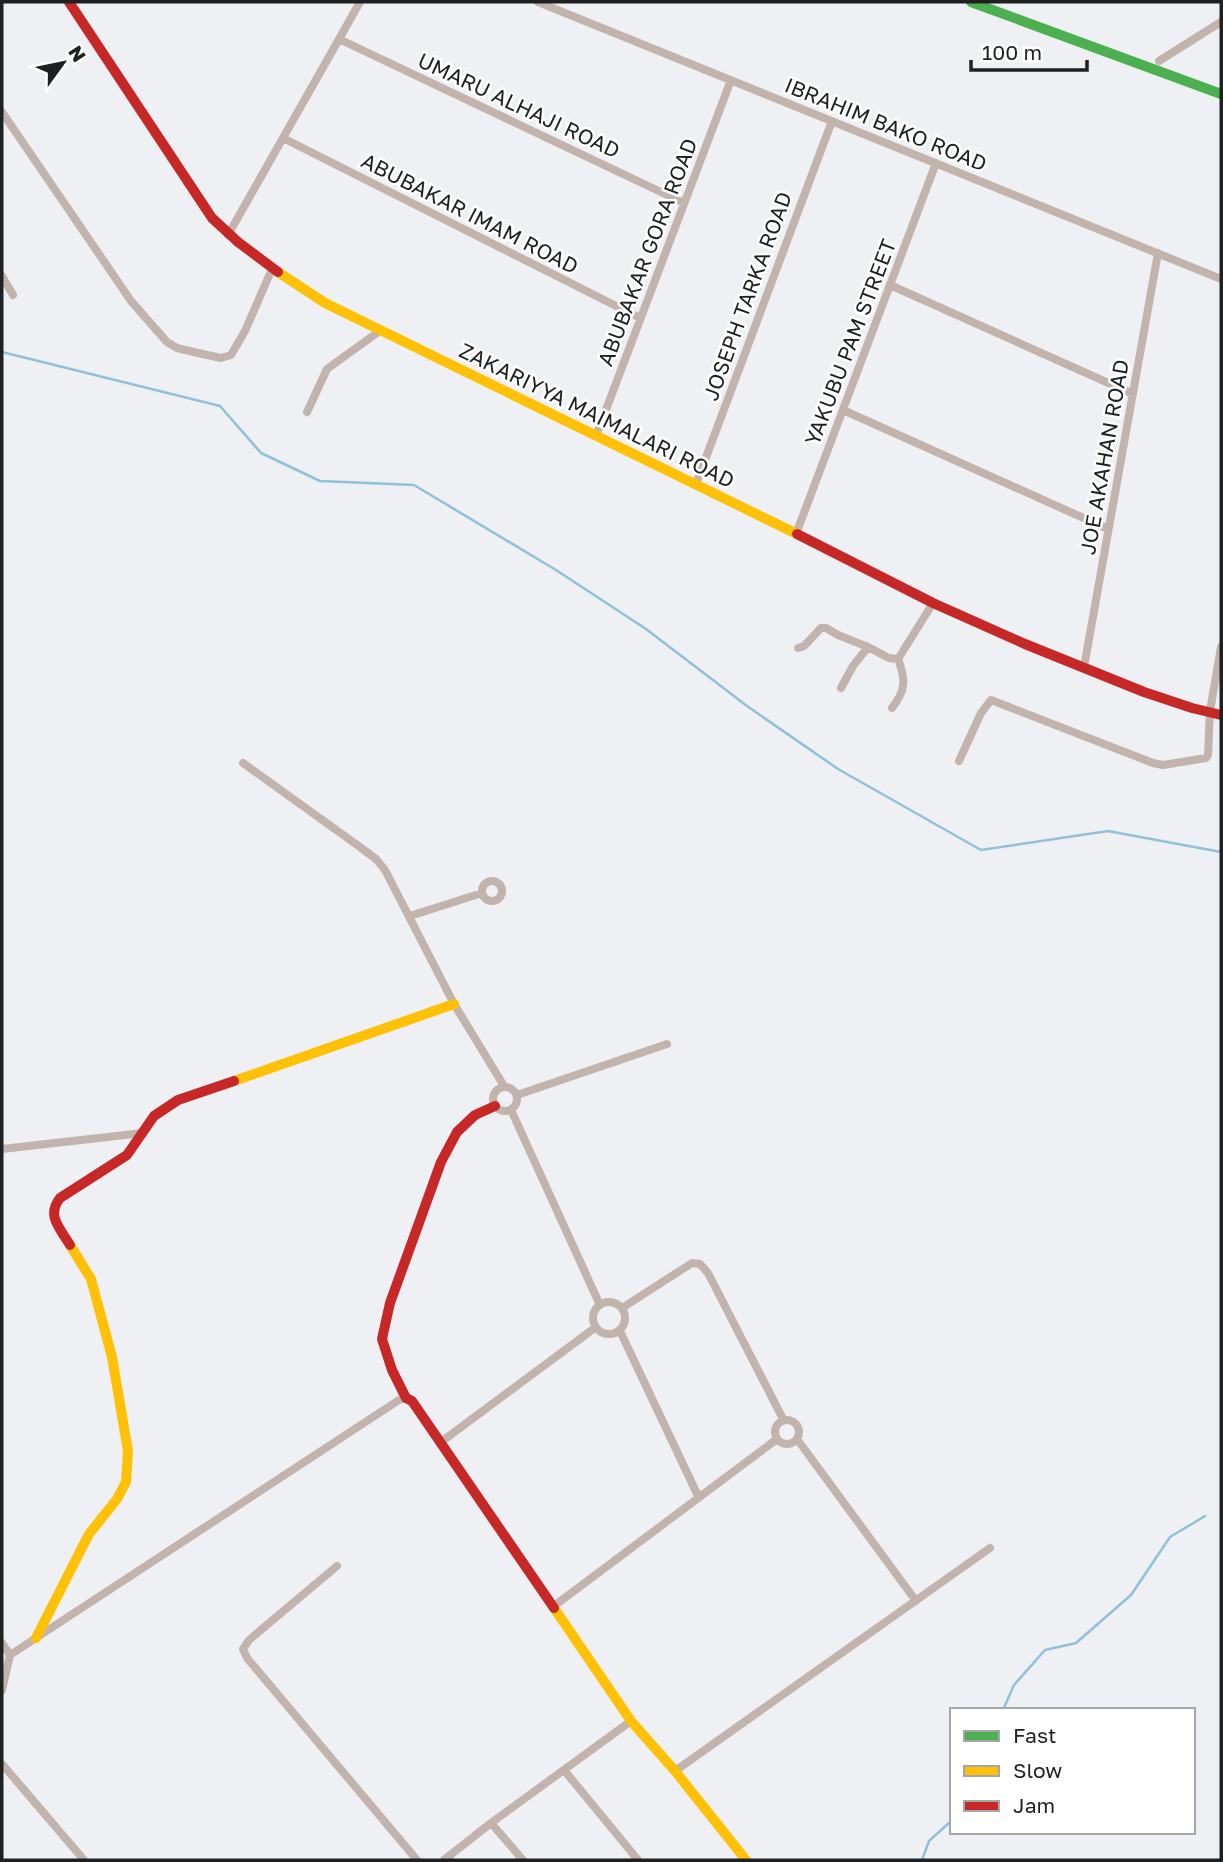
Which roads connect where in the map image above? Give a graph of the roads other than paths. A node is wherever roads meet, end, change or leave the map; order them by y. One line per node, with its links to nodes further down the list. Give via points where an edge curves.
1 (69, 2): 19 (main road, ZAKARIYYA MAIMALARI ROAD, via 212,218)
2 (360, 2): 8 (street)
3 (538, 2): 6 (street, IBRAHIM BAKO ROAD)
4 (971, 2): 9 (main road)
5 (998, 2): 9 (main road)
6 (550, 4): 11 (street, IBRAHIM BAKO ROAD)
7 (1221, 22): 10 (street)
8 (339, 39): 16 (street); 18 (street, UMARU ALHAJI ROAD)
9 (1102, 45): 10 (main road); 13 (main road)
10 (1159, 61): 12 (main road)
11 (730, 80): 15 (street, IBRAHIM BAKO ROAD); 18 (street, ABUBAKAR GORA ROAD)
12 (1221, 84)
13 (1221, 94)
14 (2, 111): 21 (street, via 131,301 171,345 221,358 231,355)
15 (832, 121): 17 (street, IBRAHIM BAKO ROAD); 32 (street, JOSEPH TARKA ROAD)
16 (283, 138): 19 (street); 26 (street, ABUBAKAR IMAM ROAD)
17 (936, 163): 20 (street, IBRAHIM BAKO ROAD); 24 (street, YAKUBU PAM STREET)
18 (684, 203): 26 (street, ABUBAKAR GORA ROAD)
19 (228, 235): 21 (main road, ZAKARIYYA MAIMALARI ROAD)
20 (1158, 253): 23 (street, IBRAHIM BAKO ROAD); 28 (street, JOE AKAHAN ROAD)
21 (272, 269): 27 (main road, ZAKARIYYA MAIMALARI ROAD, via 325,303)
22 (2, 276): 25 (street)
23 (1221, 279)
24 (890, 285): 28 (street); 29 (street, YAKUBU PAM STREET)
25 (13, 295)
26 (640, 318): 31 (street, ABUBAKAR GORA ROAD)
27 (381, 330): 30 (street, via 327,369); 31 (main road, ZAKARIYYA MAIMALARI ROAD)
28 (1133, 394): 33 (street, JOE AKAHAN ROAD)
29 (843, 410): 33 (street); 34 (street, YAKUBU PAM STREET)
30 (307, 412)
31 (596, 436): 32 (main road, ZAKARIYYA MAIMALARI ROAD)
32 (696, 484): 34 (main road, ZAKARIYYA MAIMALARI ROAD)
33 (1108, 529): 40 (street, JOE AKAHAN ROAD)
34 (796, 534): 35 (main road, ZAKARIYYA MAIMALARI ROAD)
35 (933, 603): 39 (street); 40 (main road, ZAKARIYYA MAIMALARI ROAD)
36 (868, 647): 38 (street, via 821,628); 39 (street); 41 (street)
37 (1221, 647): 43 (street)
38 (798, 648)
39 (898, 659): 42 (street, via 903,692)
40 (1084, 667): 43 (main road, ZAKARIYYA MAIMALARI ROAD, via 1144,692)
41 (841, 688)
42 (892, 708)
43 (1216, 713): 44 (street, via 1206,758 1163,765 991,701)
44 (959, 761)
45 (243, 763): 47 (street, via 376,859)
46 (482, 893): 47 (street)
47 (410, 916): 48 (street)
48 (454, 1004): 50 (street); 54 (main road, via 178,1100 154,1116)
49 (667, 1044): 51 (street)
50 (504, 1086): 51 (street); 52 (street, via 495,1091)
51 (517, 1095): 53 (street)
52 (495, 1106): 53 (street); 60 (main road, via 475,1115 457,1132 440,1162 390,1303 382,1339)
53 (511, 1110): 56 (street)
54 (143, 1133): 55 (street); 70 (main road, via 127,1155 54,1206 54,1220 91,1279 112,1357 128,1451 126,1482 89,1534)
55 (2, 1149)
56 (600, 1305): 57 (street, via 615,1303); 58 (street, via 593,1315)
57 (622, 1308): 59 (street, via 625,1320); 61 (street, via 692,1263 700,1264)
58 (596, 1326): 59 (street, via 607,1334); 64 (street)
59 (620, 1331): 65 (street)
60 (406, 1398): 64 (main road); 70 (street)
61 (783, 1419): 62 (street, via 774,1432); 63 (street, via 797,1424)
62 (776, 1439): 63 (street, via 783,1444); 65 (street)
63 (797, 1439): 68 (street)
64 (440, 1442): 69 (main road)
65 (699, 1498): 69 (street)
66 (990, 1548): 68 (street)
67 (337, 1566): 80 (street, via 243,1649)
68 (916, 1601): 77 (street)
69 (554, 1606): 74 (main road)
70 (36, 1638): 72 (street)
71 (2, 1643): 72 (street)
72 (10, 1655): 73 (street)
73 (2, 1690)
74 (631, 1721): 76 (street); 77 (main road)
75 (2, 1764): 79 (street)
76 (564, 1770): 78 (street); 83 (street)
77 (675, 1770): 84 (main road)
78 (491, 1823): 81 (street); 82 (street)
79 (84, 1860)
80 (418, 1860)
81 (444, 1860)
82 (523, 1860)
83 (638, 1860)
84 (747, 1860)

